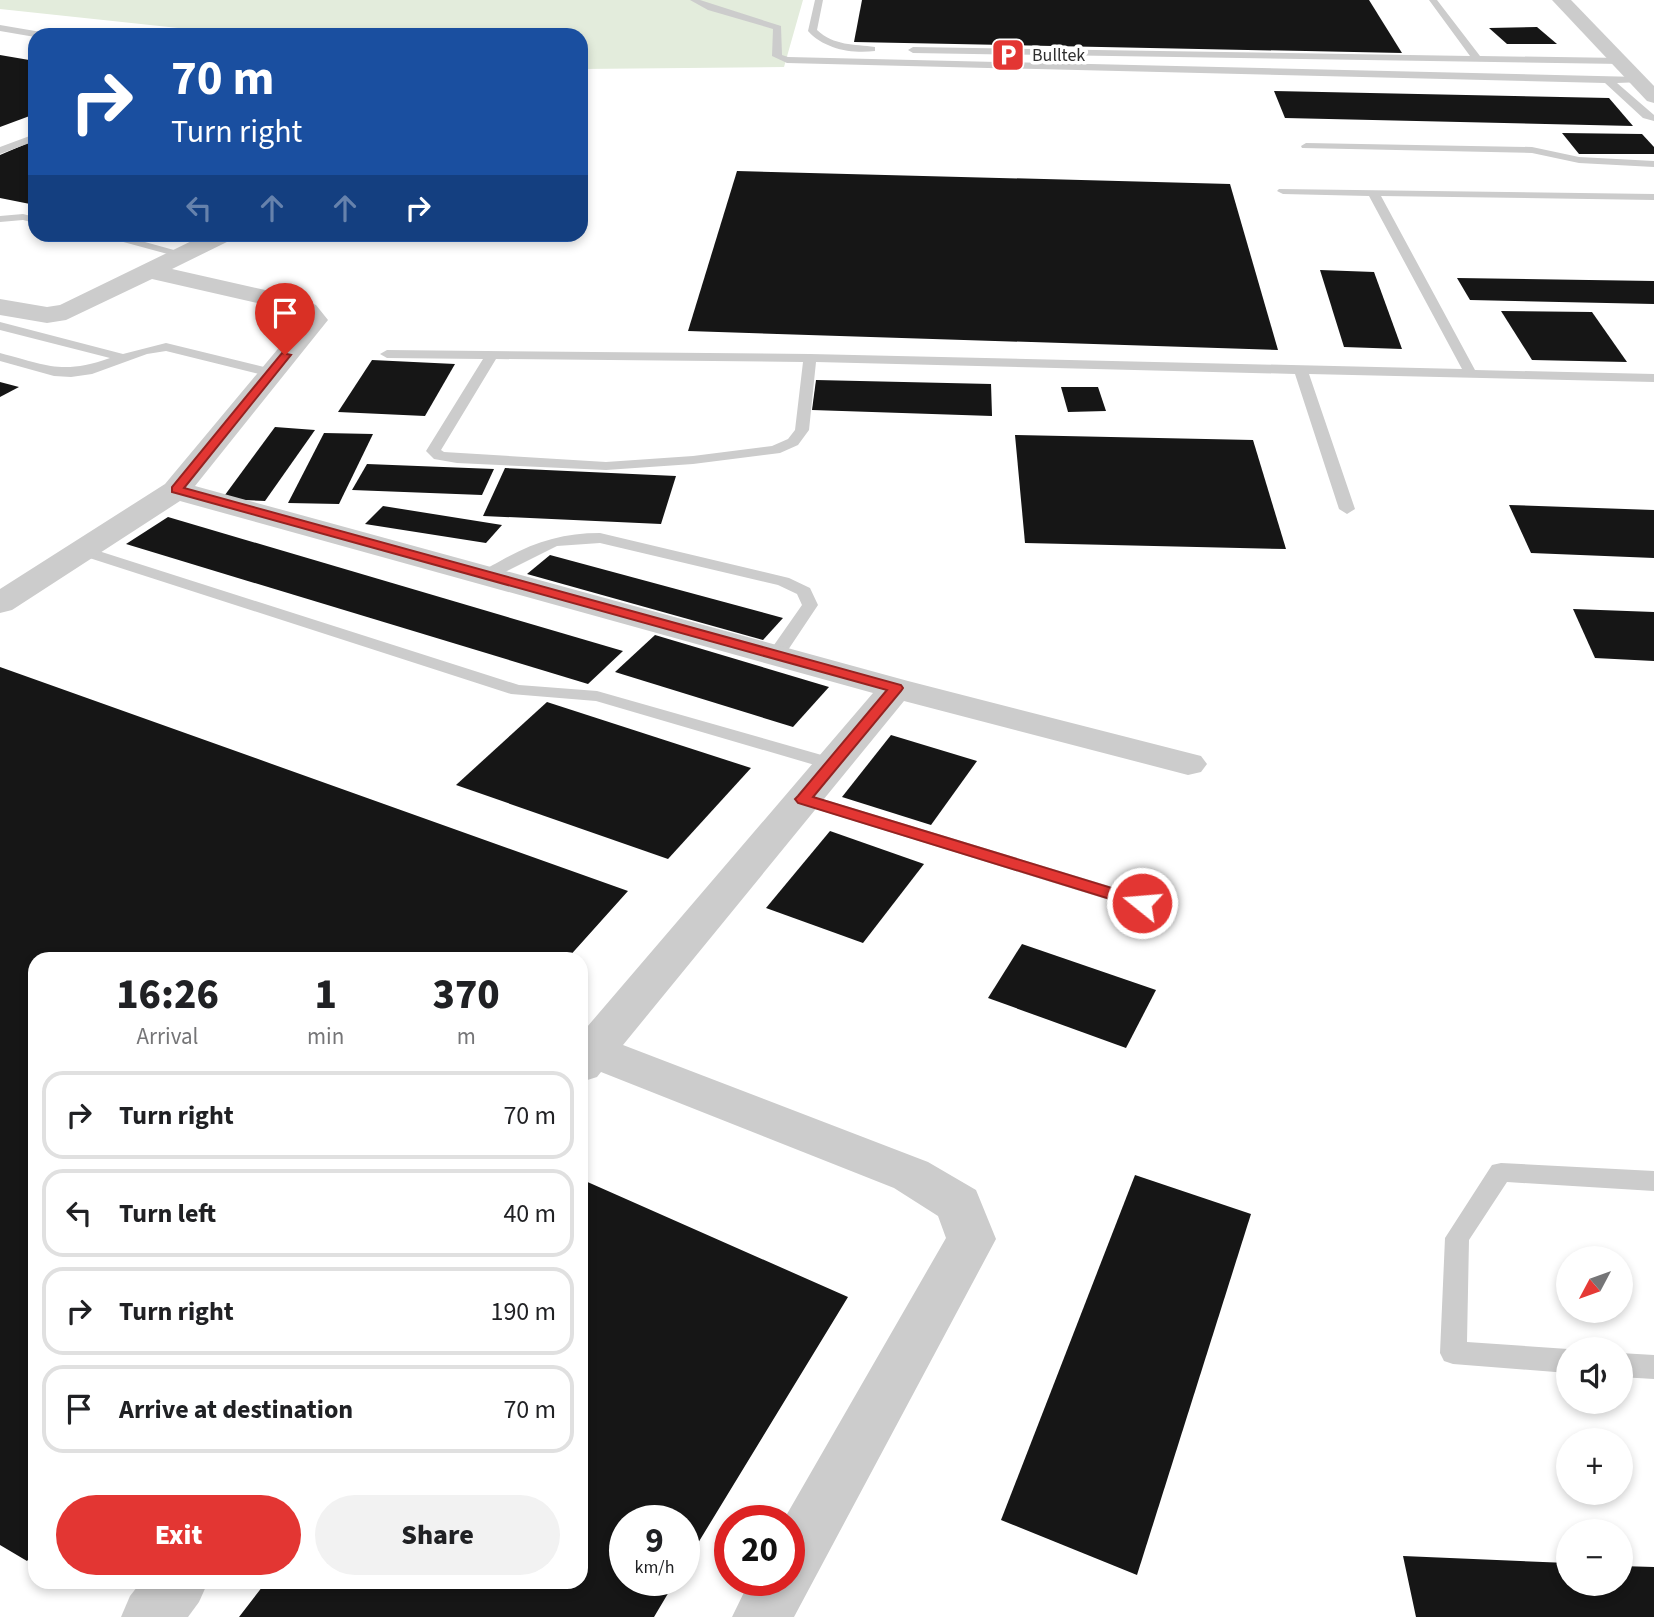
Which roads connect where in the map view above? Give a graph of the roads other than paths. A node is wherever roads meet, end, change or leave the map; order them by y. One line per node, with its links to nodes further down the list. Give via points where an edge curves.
1 (694, 0): 11 (lane, via 778,28 777,56 788,60)
2 (820, 0): 7 (lane, via 812,31 822,41)
3 (1433, 0): 9 (lane)
4 (1561, 0): 10 (street)
5 (0, 28): 6 (lane)
6 (28, 33)
7 (883, 49)
8 (897, 49): 9 (lane)
9 (1478, 60): 10 (lane)
10 (1622, 61): 12 (street)
11 (1608, 80): 12 (lane); 14 (lane)
12 (1639, 80): 13 (street)
13 (1654, 97)
14 (1654, 118)
15 (28, 140): 17 (lane)
16 (1306, 146): 18 (lane, via 1532,150 1578,160)
17 (0, 151)
18 (1654, 164)
19 (1283, 191): 20 (lane)
20 (1373, 192): 21 (lane); 37 (lane)
21 (1654, 197)
22 (28, 218): 23 (lane)
23 (0, 219)
24 (132, 242): 26 (lane)
25 (210, 242): 26 (street)
26 (186, 255): 27 (street)
27 (151, 272): 28 (street, via 66,312 47,315); 36 (street, via 307,310 315,320)
28 (0, 307)
29 (0, 327): 33 (lane)
30 (387, 354): 32 (lane)
31 (0, 357): 33 (lane, via 72,373)
32 (491, 357): 34 (lane); 34 (lane, via 433,451 439,456 606,466 775,450 793,442 802,430)
33 (125, 358): 36 (lane, via 166,347)
34 (810, 358): 35 (lane)
35 (1301, 370): 37 (lane); 40 (lane)
36 (271, 373): 39 (street)
37 (1471, 374): 38 (lane)
38 (1654, 378)
39 (176, 490): 41 (street); 42 (street)
40 (1347, 509)
41 (83, 551): 43 (street); 46 (lane, via 517,690 597,696)
42 (487, 575): 44 (street); 44 (lane, via 551,540 573,536 600,538 783,580 804,591 810,605)
43 (0, 603)
44 (776, 655): 45 (street)
45 (896, 688): 46 (street); 47 (street)
46 (832, 764): 48 (street)
47 (1188, 764)
48 (803, 799): 49 (lane); 50 (street)
49 (1142, 903)
50 (588, 1057)
51 (588, 1058): 56 (street, via 911,1175 959,1204 971,1239)
52 (1654, 1181): 53 (lane, via 1501,1172 1457,1238 1453,1353)
53 (1556, 1360)
54 (1633, 1366): 55 (lane)
55 (1654, 1367)
56 (805, 1538)
57 (173, 1589): 59 (street)
58 (773, 1596): 60 (street)
59 (151, 1617)
60 (762, 1617)

